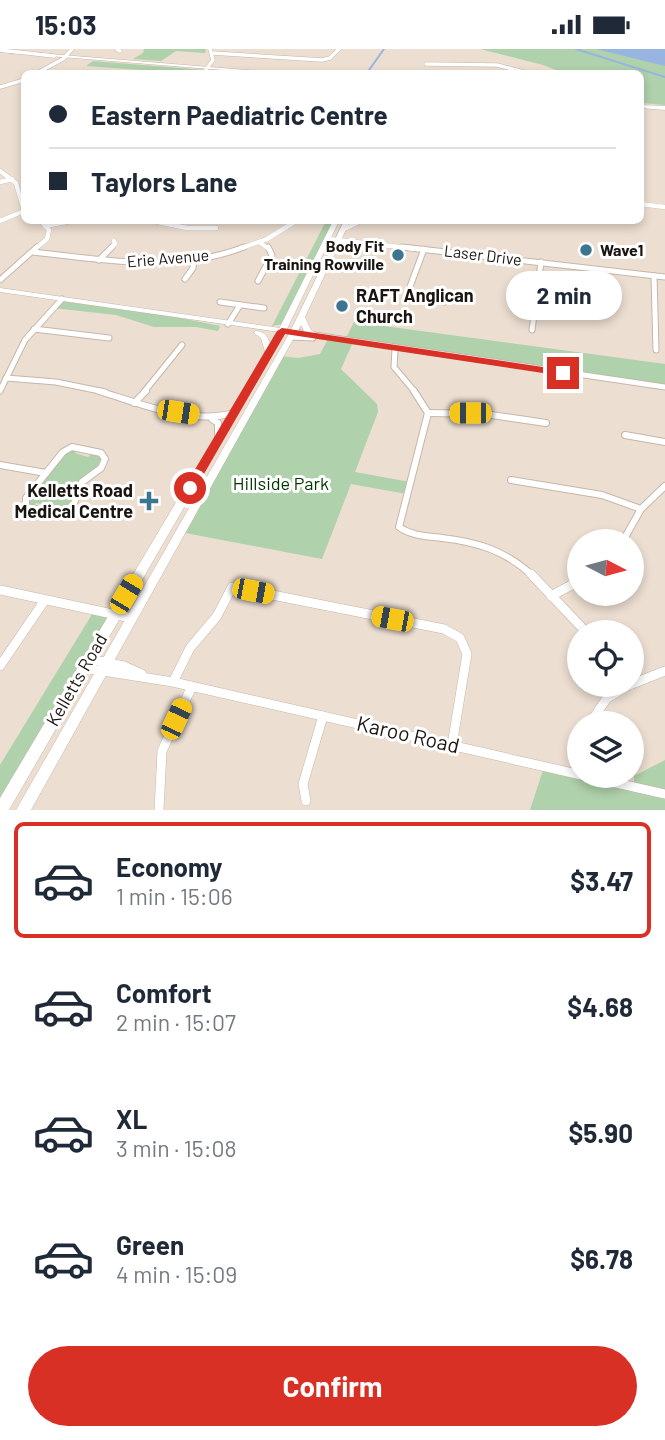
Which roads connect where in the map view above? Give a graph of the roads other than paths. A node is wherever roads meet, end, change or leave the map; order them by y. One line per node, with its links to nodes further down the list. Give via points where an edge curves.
1 (72, 49): 5 (street)
2 (339, 49): 4 (street, via 325,60)
3 (0, 52): 5 (main road)
4 (212, 55): 8 (street); 9 (main road)
5 (58, 59): 6 (main road); 6 (main road); 8 (main road); 10 (street)
6 (79, 60): 8 (main road)
7 (426, 64): 13 (street, via 497,65)
8 (205, 68): 9 (main road); 11 (main road)
9 (220, 69): 12 (main road)
10 (39, 70)
11 (220, 70)
12 (233, 70)
13 (516, 70)
14 (21, 80): 15 (street)
15 (0, 87)
16 (644, 104): 17 (main road)
17 (665, 106)
18 (0, 171): 19 (street)
19 (12, 179): 20 (street); 21 (street)
20 (0, 182)
21 (21, 187)
22 (644, 204): 23 (street)
23 (665, 207)
24 (21, 212): 25 (street)
25 (0, 221)
26 (42, 224): 39 (street, via 46,233)
27 (168, 224): 33 (street)
28 (291, 224): 37 (street, Erie Avenue)
29 (336, 224): 35 (main road, Kelletts Road)
30 (344, 224): 35 (main road, Kelletts Road)
31 (357, 224): 35 (street)
32 (359, 224): 34 (street)
33 (216, 227)
34 (355, 235)
35 (335, 236): 38 (street, Laser Drive); 55 (main road, Kelletts Road); 56 (main road, Kelletts Road)
36 (114, 241): 41 (street)
37 (259, 242): 40 (street, Erie Avenue); 47 (street, via 272,255)
38 (424, 249): 42 (street, Laser Drive); 51 (street, via 408,292)
39 (33, 252): 41 (street, Erie Avenue); 46 (street)
40 (194, 259): 41 (street, Erie Avenue, via 147,263); 45 (street)
41 (99, 260)
42 (541, 262): 43 (street, Laser Drive); 60 (street)
43 (654, 276): 44 (street, Laser Drive); 67 (street)
44 (665, 277)
45 (185, 278)
46 (0, 280)
47 (258, 281)
48 (0, 292): 49 (main road)
49 (61, 300): 54 (main road); 58 (street)
50 (220, 302): 52 (street)
51 (445, 302)
52 (240, 305): 53 (street); 57 (street)
53 (264, 308)
54 (160, 314): 57 (main road)
55 (301, 316): 61 (main road, Kelletts Road); 62 (main road)
56 (287, 322): 59 (main road); 61 (main road, Kelletts Road)
57 (226, 325): 59 (main road)
58 (34, 329): 63 (street); 69 (street)
59 (256, 330): 61 (main road); 68 (main road, via 264,337)
60 (532, 330)
61 (286, 334): 62 (street); 64 (street); 68 (main road, Kelletts Road); 91 (main road, Kelletts Road)
62 (313, 334): 64 (street)
63 (109, 338)
64 (333, 339): 66 (street)
65 (183, 345): 72 (street)
66 (395, 349): 70 (street); 74 (street, via 392,368 417,392)
67 (656, 350)
68 (269, 353): 73 (main road, Kelletts Road)
69 (6, 378): 71 (street); 72 (street, via 76,385)
70 (665, 387)
71 (0, 391)
72 (134, 403): 75 (street)
73 (233, 413): 75 (street); 78 (main road, Kelletts Road)
74 (428, 413): 76 (street, via 485,414); 88 (street, via 398,530 504,553)
75 (203, 416): 78 (street, via 217,422)
76 (546, 423)
77 (625, 435): 79 (street)
78 (218, 439): 90 (main road, Kelletts Road)
79 (665, 442)
80 (0, 465): 81 (street)
81 (46, 473): 81 (street, via 63,451 72,447 101,453 105,459 101,468 82,482 73,506 60,512 29,509 24,504)
82 (511, 480): 84 (street, via 603,495)
83 (665, 486): 84 (street)
84 (640, 509): 85 (street)
85 (629, 529)
86 (567, 587): 88 (street)
87 (0, 590): 89 (street)
88 (551, 596): 92 (street)
89 (45, 600): 90 (street); 94 (street)
90 (114, 615): 91 (street); 93 (main road, Kelletts Road)
91 (131, 618): 95 (main road, Kelletts Road)
92 (574, 620)
93 (87, 663): 95 (street, Karoo Road); 108 (main road, Kelletts Road)
94 (0, 666)
95 (103, 667): 98 (street, Karoo Road); 109 (main road, Kelletts Road)
96 (665, 671): 97 (street)
97 (644, 679)
98 (173, 682): 99 (street, Karoo Road); 103 (street, via 232,587 444,629 460,638 467,653)
99 (192, 686): 102 (street, Karoo Road); 110 (street, via 162,751)
100 (609, 697): 101 (street)
101 (598, 711)
102 (323, 716): 103 (street, Karoo Road); 107 (street, via 303,784)
103 (452, 745): 104 (street, Karoo Road)
104 (567, 772)
105 (638, 788): 106 (street, Karoo Road)
106 (665, 794)
107 (306, 801)
108 (1, 810)
109 (23, 810)
110 (159, 810)

